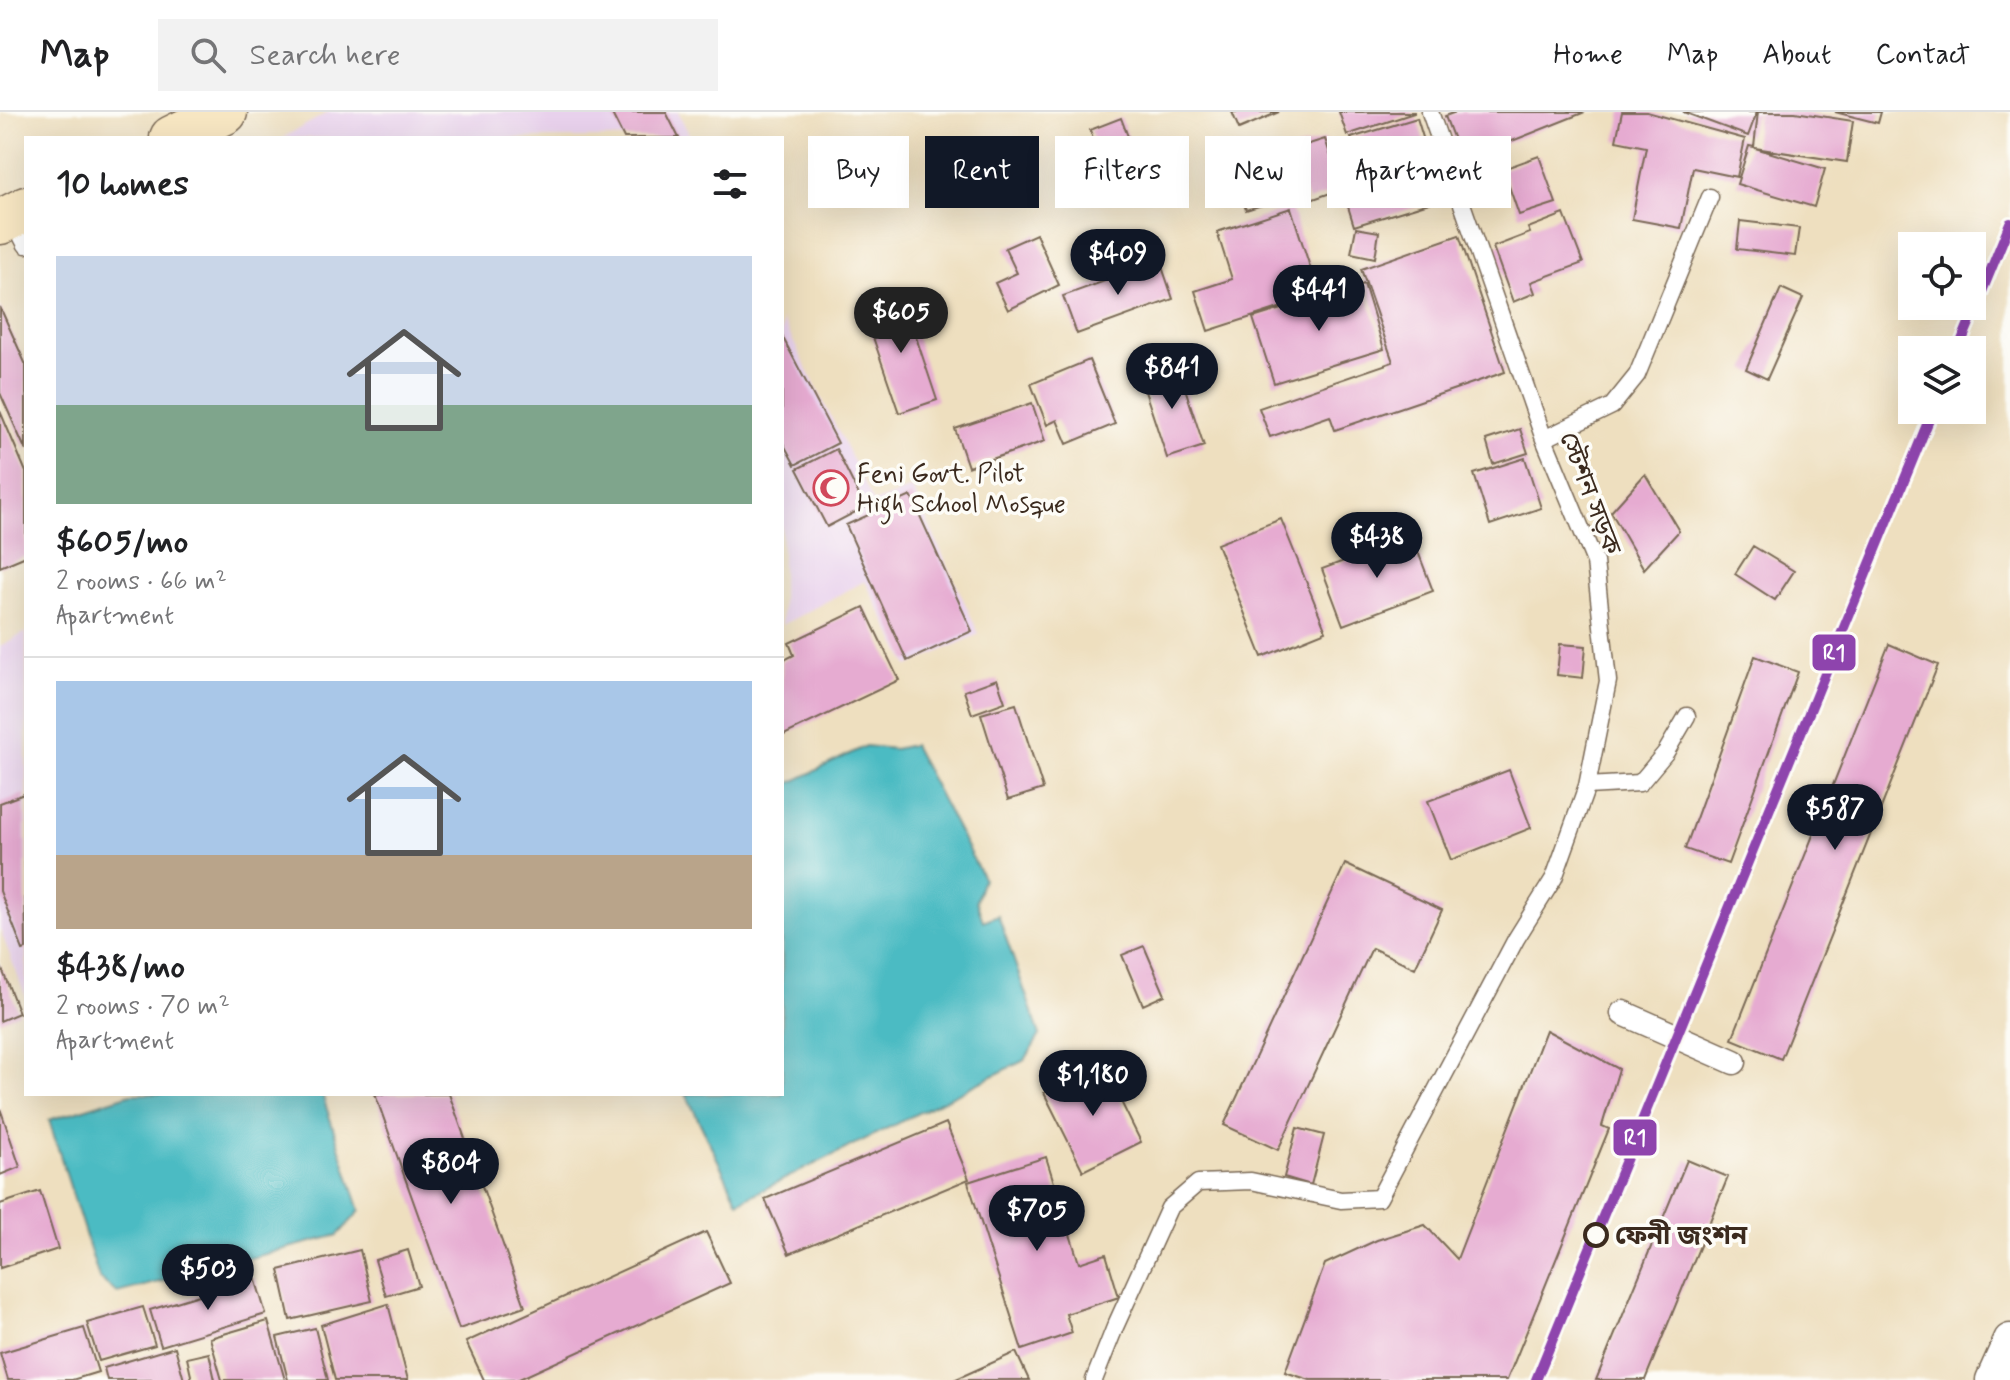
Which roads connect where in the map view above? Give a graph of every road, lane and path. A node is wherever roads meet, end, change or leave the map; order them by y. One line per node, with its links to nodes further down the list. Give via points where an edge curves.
1 (225, 112): 3 (main road)
2 (1430, 112): 5 (lane, স্টেশন সড়ক)
3 (176, 136)
4 (1710, 197): 5 (lane, via 1637,375 1612,406)
5 (1544, 439): 7 (lane, স্টেশন সড়ক, via 1595,562 1608,681)
6 (1687, 716): 7 (lane, via 1640,783)
7 (1587, 786): 11 (lane, স্টেশন সড়ক, via 1554,878 1516,939 1379,1198 1341,1200 1251,1181 1198,1183 1169,1208)
8 (1623, 1013): 9 (street)
9 (1734, 1062)
10 (2010, 1340): 12 (street)
11 (1094, 1380)
12 (1992, 1380)

